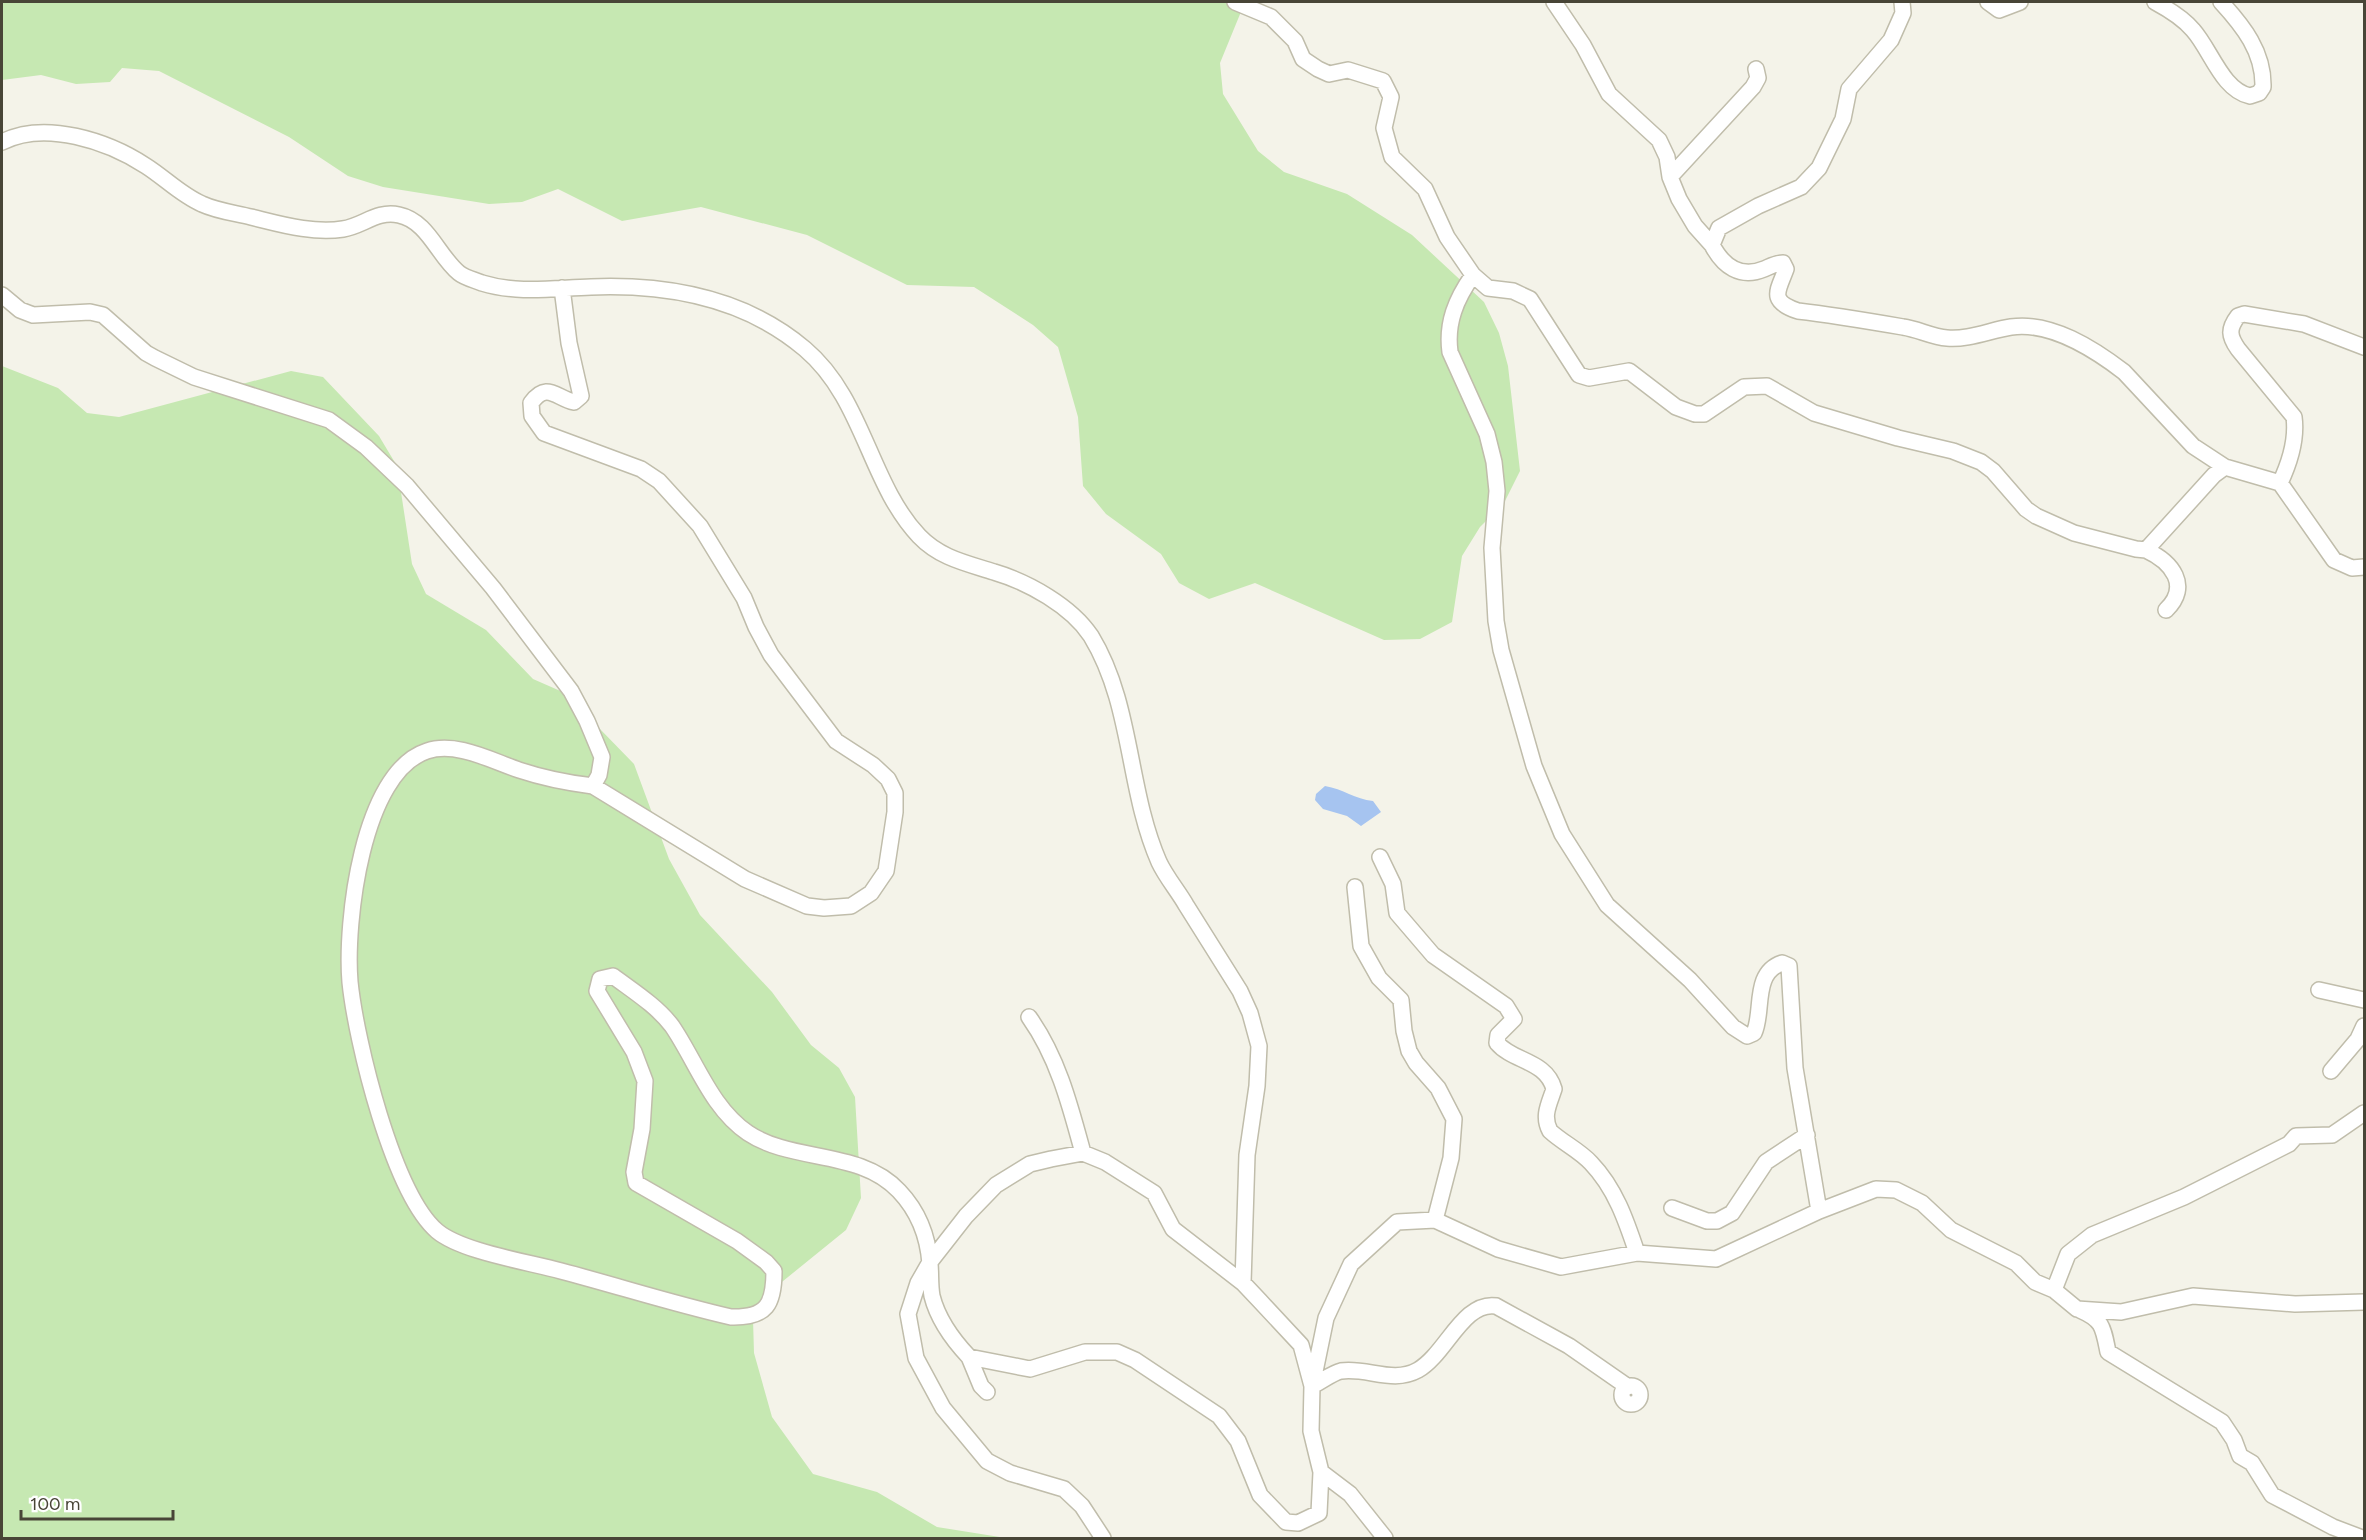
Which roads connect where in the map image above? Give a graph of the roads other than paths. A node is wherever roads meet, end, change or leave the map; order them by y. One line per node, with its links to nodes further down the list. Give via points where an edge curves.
1 (1235, 2): 9 (street)
2 (1263, 2): 9 (street)
3 (1554, 2): 12 (street, via 1609,94 1659,140)
4 (1902, 2): 13 (street, via 1897,31 1852,82 1843,119 1814,175 1801,187 1719,228)
5 (1988, 2): 6 (street, via 1999,10)
6 (2020, 2)
7 (2155, 2): 8 (street, via 2192,28 2233,89 2250,96 2259,93 2263,87 2256,49)
8 (2221, 2)
9 (1271, 17): 14 (street, via 1295,41 1303,59 1317,69 1329,74 1348,70 1362,73 1383,81 1389,88 1391,97 1384,128 1392,157 1425,189 1447,237)
10 (1756, 69): 12 (street, via 1758,78 1753,87)
11 (2, 142): 15 (street, via 27,134 66,135 107,147 144,164 203,204 309,229 341,230 381,215 404,216 421,228 466,277 528,291)
12 (1670, 177): 13 (street, via 1685,212)
13 (1712, 245): 18 (street, via 1725,265 1744,273 1783,264 1786,269 1777,289 1778,298 1798,311 1900,326 1945,338 2021,326 2040,327 2072,340 2124,372 2193,446)
14 (1473, 275): 20 (street, via 1488,288 1530,298 1579,375 1589,378 1629,371 1676,407 1695,414 1704,414 1744,387 1767,386 1814,412 1970,456 1993,471 2036,516 2074,533); 32 (street, via 1461,291 1450,319 1448,338 1450,352 1487,434 1494,462 1497,491 1492,548 1496,621 1534,766 1562,834 1607,905 1690,980 1733,1027 1747,1036 1754,1034 1763,984 1774,967 1782,963 1788,966 1795,1068)
15 (562, 288): 23 (street, via 581,396 574,402 556,392 538,395 531,403 536,422 551,437 641,469 658,481 700,526 744,598 771,655 836,741 888,779 895,793 895,812 886,871 871,893 851,906 807,906 745,879); 39 (street, via 616,286 696,293 773,326 807,351 837,385 901,513 920,537 944,556 1043,592 1087,631 1108,667 1122,712 1139,799 1160,863 1240,991 1259,1046 1247,1155)
16 (2, 295): 23 (street, via 33,315 103,315 146,353 194,377 329,420 366,447 406,486 493,588 571,691 602,757)
17 (2364, 347): 19 (street, via 2304,324 2251,315 2238,316 2231,325 2231,339 2294,417 2296,429)
18 (2225, 467): 19 (street); 20 (street)
19 (2280, 483): 21 (street, via 2334,560 2352,568)
20 (2146, 550): 22 (street, via 2163,558 2177,584 2175,602)
21 (2364, 567)
22 (2166, 610)
23 (593, 786): 38 (street, via 547,778 444,748 411,758 381,797 354,892 350,982 368,1067 397,1165 426,1218 447,1238 495,1254 725,1316 744,1317 764,1311 774,1284 774,1271 766,1262 636,1183 645,1081 634,1052 597,991 600,979 609,975 670,1024 708,1088 746,1132 774,1147 840,1160 874,1173 897,1189 919,1215)
24 (1380, 857): 37 (street, via 1393,885 1397,913 1433,955 1511,1012 1514,1019 1498,1035 1497,1043 1534,1064 1549,1078 1554,1089 1545,1114 1546,1125 1598,1172 1622,1207)
25 (1355, 887): 36 (street, via 1361,946 1379,978 1401,1000 1409,1051 1438,1088 1454,1119 1451,1158)
26 (2319, 990): 27 (street)
27 (2364, 1000)
28 (1029, 1017): 33 (street, via 1047,1042 1070,1102)
29 (2364, 1026): 30 (street, via 2358,1040)
30 (2331, 1071)
31 (2364, 1113): 40 (street, via 2332,1135 2296,1136 2289,1144 2184,1197 2092,1235 2068,1254)
32 (1807, 1135): 34 (street, via 1766,1162 1732,1213 1724,1218 1707,1221); 35 (street)
33 (1083, 1154): 38 (street, via 1030,1164 996,1185); 39 (street, via 1105,1162 1154,1193 1173,1229)
34 (1672, 1208)
35 (1819, 1211): 37 (street, via 1716,1259); 40 (street, via 1876,1189 1896,1190 1922,1203 1951,1230 2016,1263 2035,1282)
36 (1435, 1220): 37 (street, via 1497,1249 1561,1267); 44 (street, via 1397,1222 1351,1264 1326,1318)
37 (1637, 1253)
38 (930, 1262): 43 (street, via 932,1295 940,1318); 48 (street, via 908,1314 916,1358 931,1390 987,1461 1010,1473 1064,1489 1082,1506)
39 (1243, 1282): 44 (street, via 1301,1345)
40 (2054, 1290): 42 (street)
41 (2364, 1302): 42 (street, via 2295,1304 2193,1296 2121,1312)
42 (2077, 1309): 50 (street, via 2096,1317 2108,1352 2222,1422 2240,1456 2253,1463 2272,1495)
43 (969, 1357): 46 (street); 47 (street, via 1030,1369 1085,1352 1117,1352 1135,1360 1219,1416 1238,1441 1260,1495 1286,1522 1298,1523 1319,1513)
44 (1312, 1386): 45 (street, via 1340,1371 1407,1375 1449,1341 1469,1314 1487,1305 1496,1306 1569,1346); 47 (street, via 1311,1431)
45 (1628, 1387)
46 (987, 1392)
47 (1321, 1472): 49 (street, via 1350,1494)
48 (1103, 1539)
49 (1385, 1539)
50 (2362, 1539)

